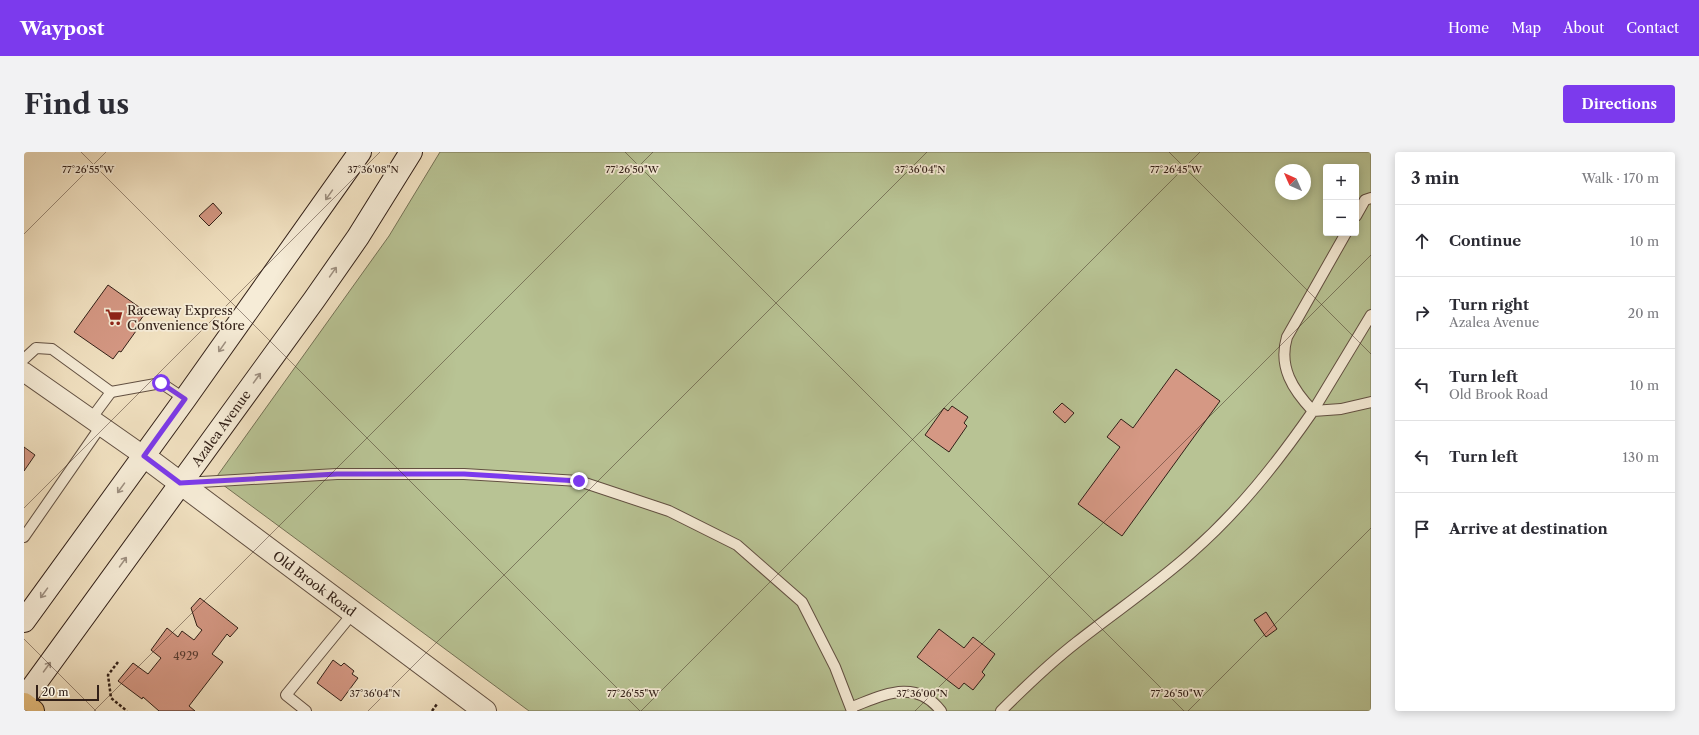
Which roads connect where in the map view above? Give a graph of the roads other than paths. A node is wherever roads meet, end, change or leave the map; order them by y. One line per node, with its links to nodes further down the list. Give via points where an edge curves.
1 (360, 152): 10 (main road, one-way to 10)
2 (411, 152): 15 (main road, Azalea Avenue, one-way to 2, via 358,237)
3 (1371, 198): 4 (lane, via 1365,200)
4 (1359, 211)
5 (1344, 236): 12 (lane, via 1287,336 1283,349 1288,375 1297,395)
6 (1371, 315): 12 (lane)
7 (24, 359): 9 (lane, via 36,348 52,349)
8 (24, 372): 13 (street)
9 (111, 392): 10 (lane, via 161,383); 13 (lane)
10 (185, 399): 14 (main road)
11 (1371, 402): 12 (lane, via 1341,409)
12 (1313, 411): 26 (lane, via 1277,462 1208,537 1037,675)
13 (96, 423): 14 (street); 16 (lane)
14 (144, 456): 15 (main road, Old Brook Road); 18 (main road, one-way to 18)
15 (180, 483): 17 (main road, Old Brook Road); 19 (main road, Azalea Avenue, one-way to 15); 21 (lane, via 337,474 464,474 579,481 669,511 736,545 802,602 835,667)
16 (24, 537)
17 (353, 613): 23 (lane, via 286,695); 24 (main road, Old Brook Road)
18 (24, 621)
19 (24, 699)
20 (24, 704): 22 (main road)
21 (852, 709): 25 (lane, via 892,693 906,691 926,696 934,701)
22 (33, 711)
23 (306, 711)
24 (485, 711)
25 (941, 711)
26 (1000, 711)

